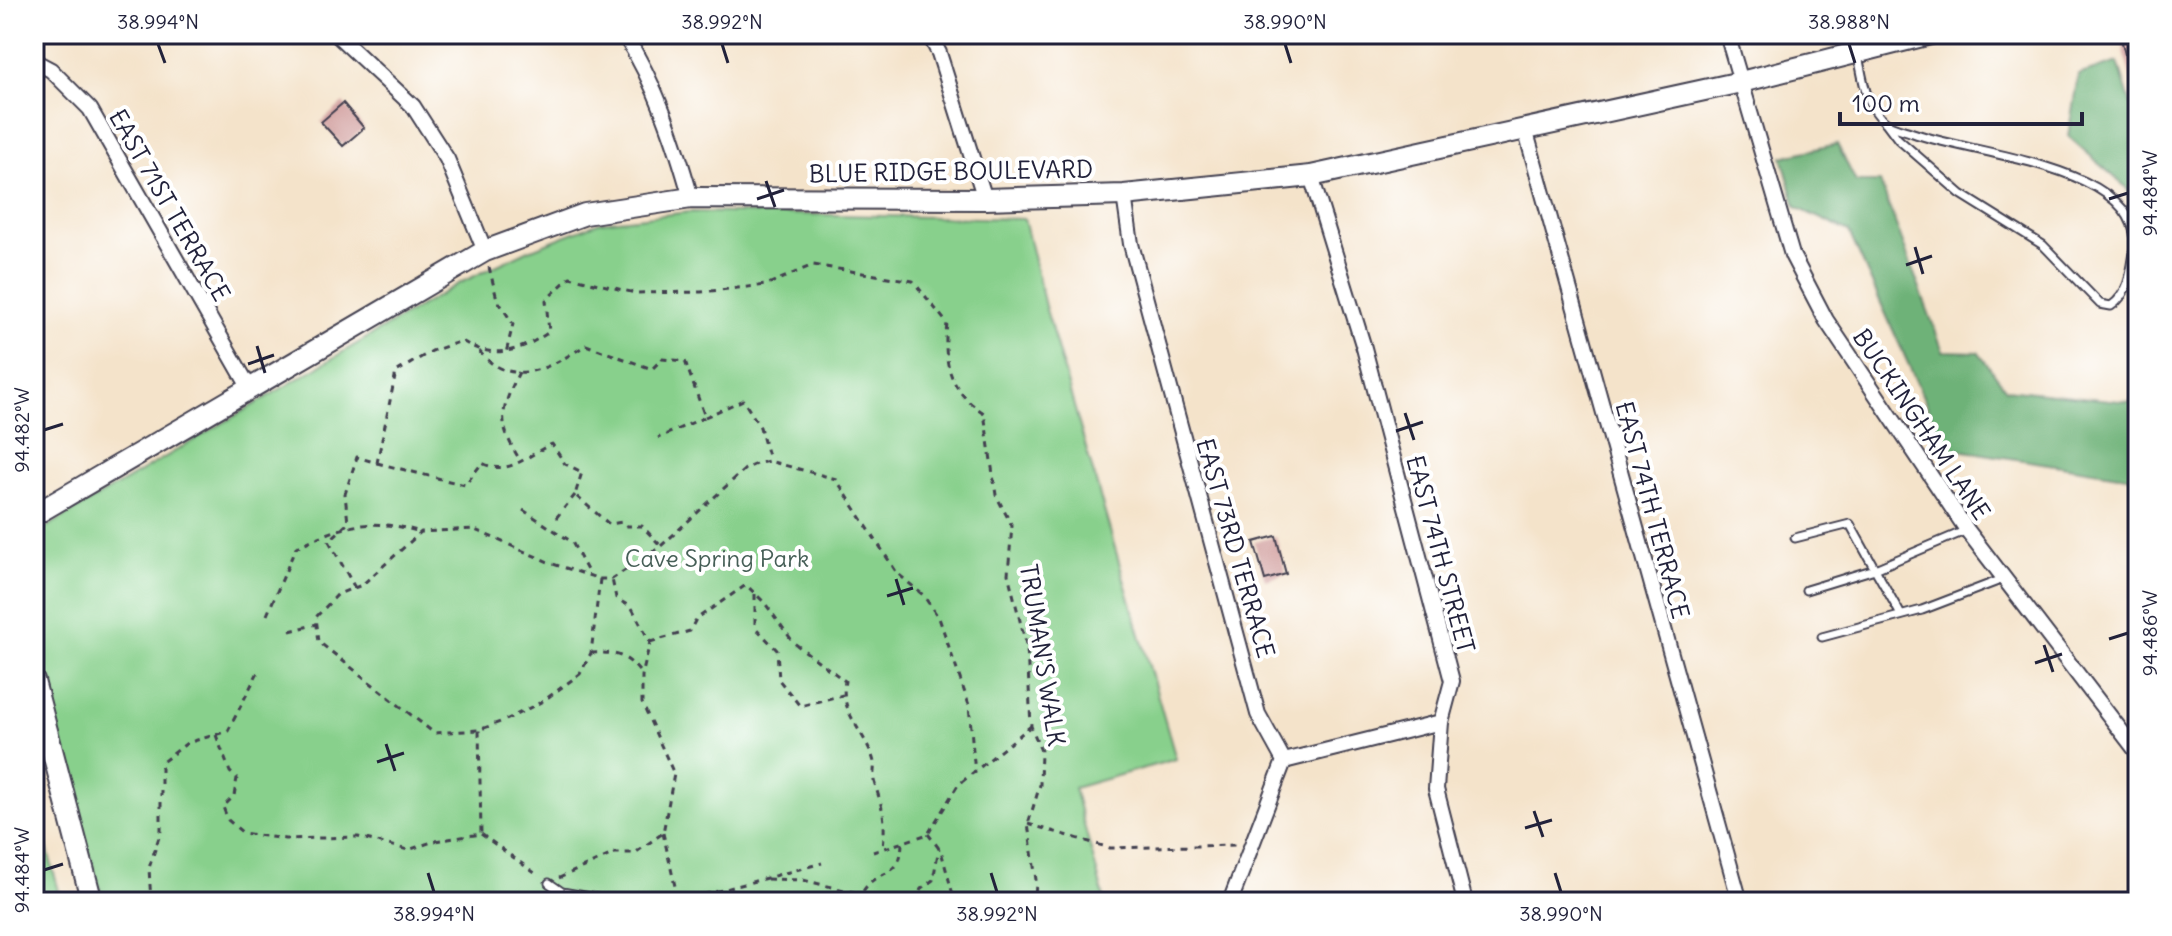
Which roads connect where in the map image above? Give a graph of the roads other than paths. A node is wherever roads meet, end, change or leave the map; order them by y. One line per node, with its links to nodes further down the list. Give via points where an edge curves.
1 (336, 34): 15 (street, via 413,106 447,159)
2 (624, 34): 13 (street, via 653,88)
3 (929, 34): 14 (street)
4 (1727, 34): 8 (street, BUCKINGHAM LANE)
5 (1930, 34): 6 (main road, BLUE RIDGE BOULEVARD)
6 (1857, 54): 8 (main road, BLUE RIDGE BOULEVARD); 9 (lane, via 1867,98)
7 (34, 61): 16 (street, EAST 71ST TERRACE, via 51,70 90,109)
8 (1741, 82): 10 (main road, BLUE RIDGE BOULEVARD); 18 (street, BUCKINGHAM LANE, via 1797,267 1826,320)
9 (1886, 123): 9 (lane, via 1961,194 2043,245 2100,304 2119,301 2130,278 2136,240 2128,212 2103,189 2074,175 1938,142)
10 (1525, 129): 11 (main road, BLUE RIDGE BOULEVARD); 34 (street, EAST 74TH TERRACE)
11 (1311, 176): 12 (main road, BLUE RIDGE BOULEVARD); 26 (street, EAST 74TH STREET, via 1364,348 1452,681)
12 (1124, 195): 14 (main road, BLUE RIDGE BOULEVARD); 28 (street, EAST 73RD TERRACE, via 1135,259 1258,714)
13 (691, 198): 14 (main road, BLUE RIDGE BOULEVARD); 15 (main road, BLUE RIDGE BOULEVARD, via 585,214)
14 (985, 199)
15 (485, 251): 16 (main road, BLUE RIDGE BOULEVARD)
16 (249, 387): 17 (main road, BLUE RIDGE BOULEVARD)
17 (34, 515)
18 (1967, 530): 20 (lane); 21 (street, BUCKINGHAM LANE)
19 (1795, 538): 20 (lane, via 1850,524)
20 (1875, 569): 22 (lane); 23 (lane)
21 (2003, 579): 23 (lane); 27 (street, BUCKINGHAM LANE)
22 (1806, 590)
23 (1901, 615): 24 (lane)
24 (1822, 637)
25 (34, 681): 30 (main road)
26 (1441, 722): 28 (street); 33 (street, EAST 74TH STREET, via 1436,789)
27 (2138, 753)
28 (1284, 761): 32 (street)
29 (549, 883): 31 (lane, via 562,892)
30 (92, 902)
31 (619, 902)
32 (1230, 902)
33 (1465, 902)
34 (1740, 902)

